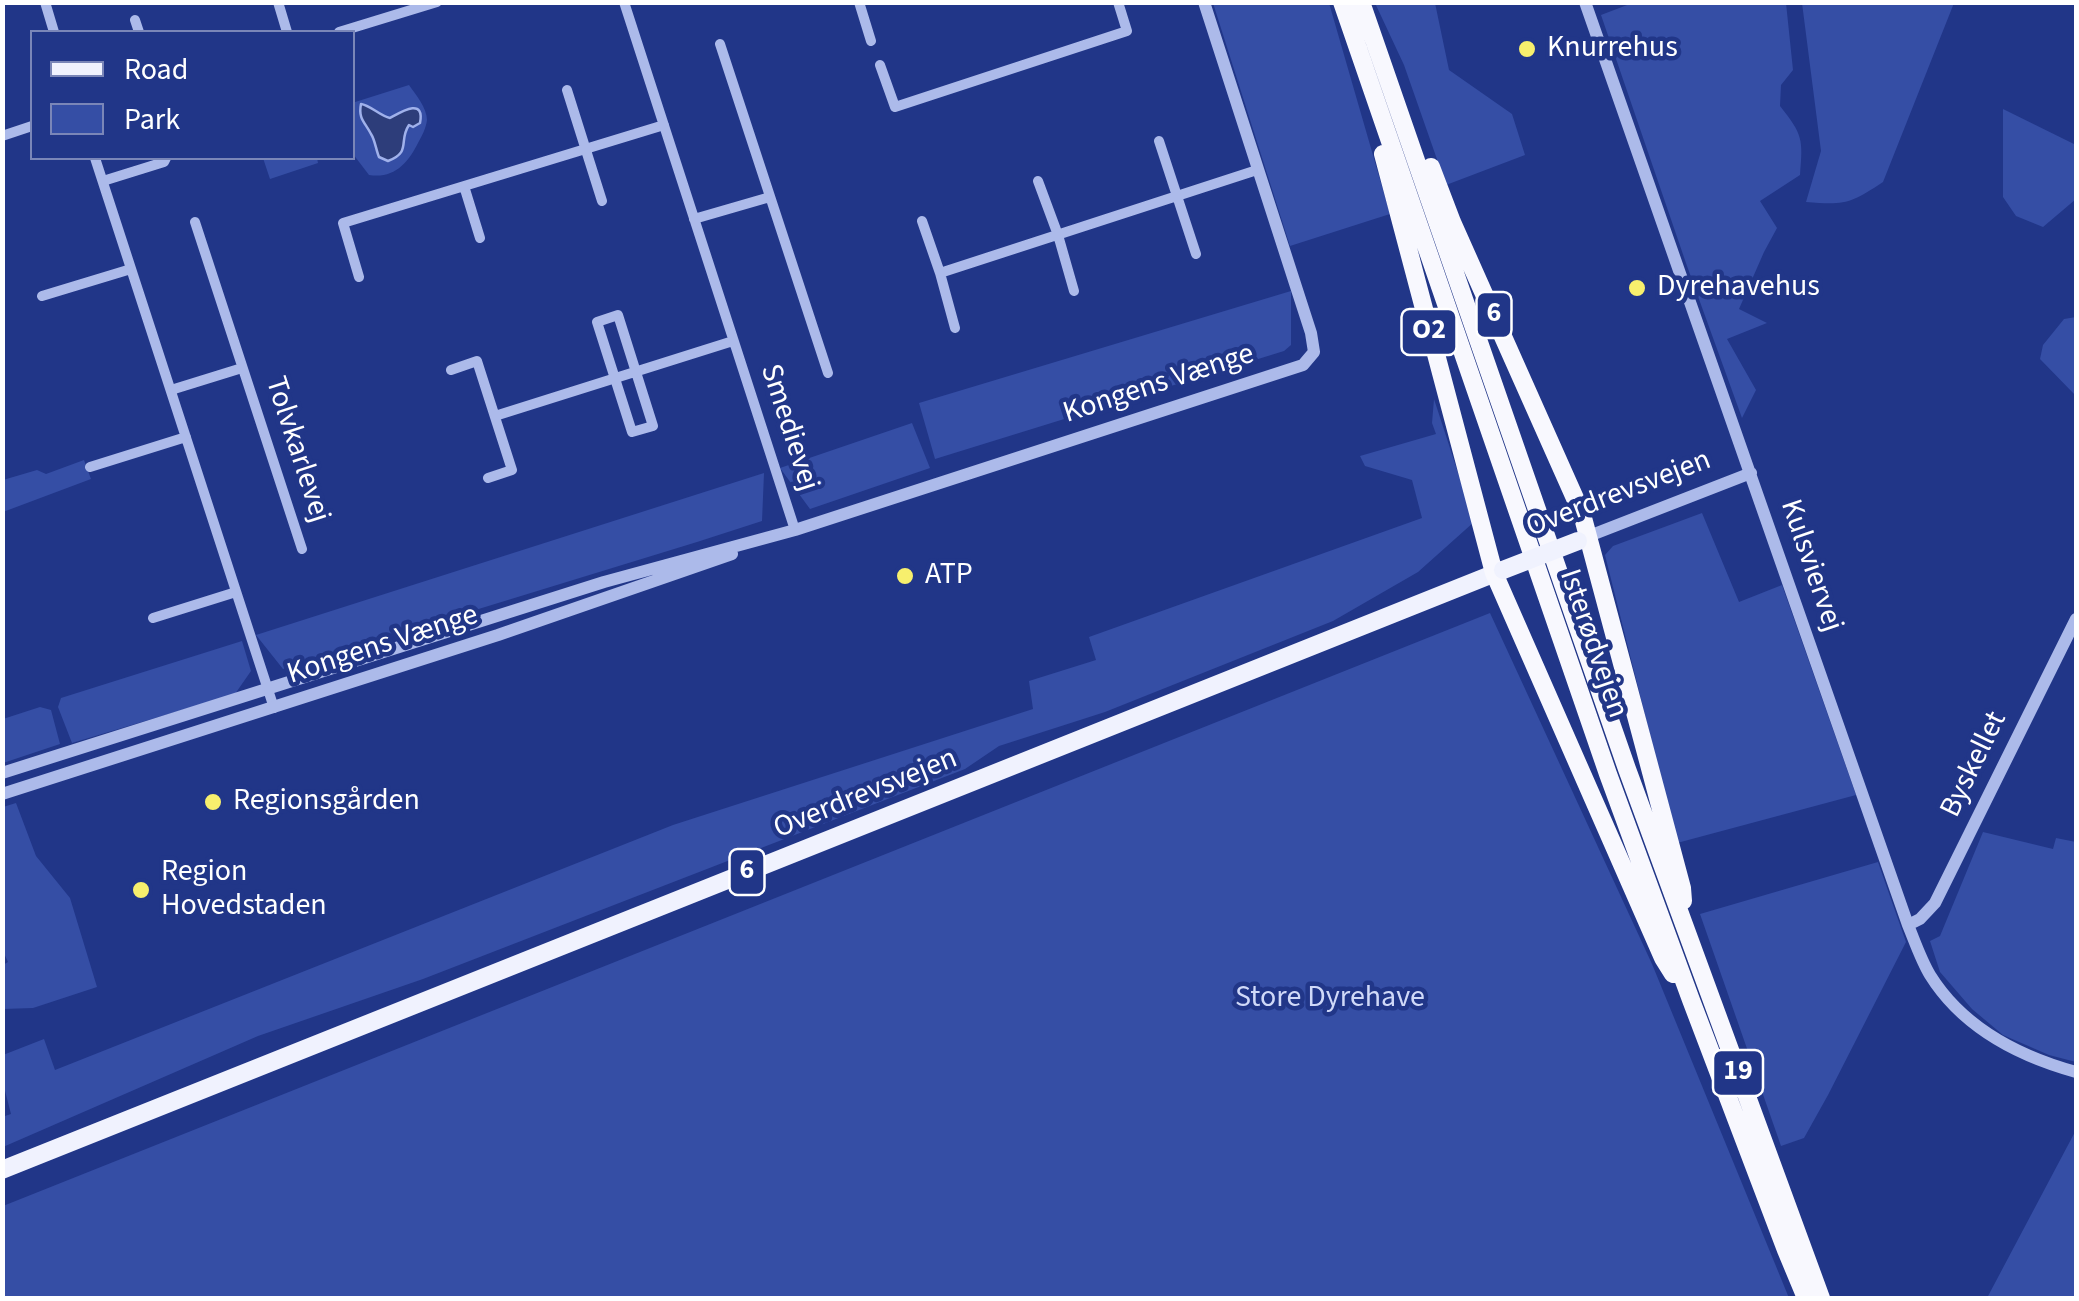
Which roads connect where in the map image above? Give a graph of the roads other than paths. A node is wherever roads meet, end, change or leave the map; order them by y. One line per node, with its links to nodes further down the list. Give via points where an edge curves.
1 (45, 2): 11 (street)
2 (278, 2): 12 (street)
3 (437, 2): 13 (street)
4 (624, 2): 20 (street, Smedievej)
5 (859, 2): 14 (street)
6 (1118, 2): 16 (street, via 1127,32 896,107)
7 (1204, 2): 27 (street, Kongens Vænge)
8 (1342, 2): 17 (highway, Isterødvejen / 19)
9 (1362, 2): 19 (highway, Isterødvejen / 6)
10 (1586, 2): 56 (street, Kulsviervej)
11 (53, 30)
12 (286, 30)
13 (346, 30)
14 (871, 41)
15 (720, 44): 31 (street, Smedievej)
16 (880, 65)
17 (1371, 89): 62 (highway, O2, via 1398,214); 72 (highway, Isterødvejen / 19)
18 (567, 90): 24 (street)
19 (1394, 96): 60 (highway, 6, via 1422,144 1582,514); 71 (highway, Isterødvejen / 19)
20 (664, 125): 24 (street); 34 (street, Smedievej)
21 (30, 127): 22 (street)
22 (2, 136)
23 (1159, 141): 32 (street)
24 (586, 149): 30 (street); 33 (street)
25 (96, 160): 28 (street)
26 (165, 160): 28 (street)
27 (1258, 170): 32 (street); 58 (street, Kongens Vænge, via 1312,333 1314,352 1303,365)
28 (103, 181): 40 (street)
29 (1038, 181): 37 (street)
30 (464, 186): 38 (street); 42 (street, via 343,223)
31 (770, 196): 34 (street); 50 (street, Smedievej)
32 (1179, 197): 37 (street); 39 (street)
33 (602, 200)
34 (694, 219): 46 (street, Smedievej)
35 (922, 221): 41 (street)
36 (195, 222): 47 (street, Tolvkarlevej)
37 (1058, 235): 41 (street); 43 (street)
38 (480, 238)
39 (1196, 254)
40 (131, 269): 44 (street); 52 (street)
41 (940, 273): 45 (street)
42 (359, 277)
43 (1074, 291)
44 (42, 296)
45 (955, 328)
46 (733, 340): 49 (street, Smedievej); 58 (street, Smedievej)
47 (242, 368): 52 (street, Tolvkarlevej); 61 (street, Tolvkarlevej)
48 (451, 370): 53 (street, via 477,362)
49 (636, 372): 51 (street, Smedievej); 51 (street, via 653,426 632,432); 51 (street, via 618,315 596,322)
50 (828, 374)
51 (614, 378): 53 (street, Smedievej)
52 (170, 390): 54 (street)
53 (495, 416): 57 (street, via 512,470)
54 (186, 438): 55 (street); 63 (street)
55 (90, 467)
56 (1752, 473): 60 (street, Overdrevsvejen); 70 (street, Kulsviervej)
57 (488, 478)
58 (794, 530): 59 (street, Kongens Vænge)
59 (776, 536): 66 (street, Kongens Vænge, via 604,582); 67 (street, Kongens Vænge)
60 (1583, 538): 62 (main road, Overdrevsvejen / 6, bridge); 71 (highway, via 1682,888)
61 (302, 548)
62 (1499, 572): 72 (highway, via 1662,958); 74 (main road, Overdrevsvejen / 6)
63 (236, 592): 64 (street); 66 (street)
64 (153, 618)
65 (2076, 619): 70 (street, Byskellet, via 1935,903)
66 (268, 688): 67 (street); 68 (street, Kongens Vænge)
67 (274, 708): 69 (street, Kongens Vænge)
68 (2, 773)
69 (2, 794)
70 (1908, 925): 73 (street, Kulsviervej, via 1928,971 1963,1015 2017,1052)
71 (1684, 926): 76 (highway, Isterødvejen / 19)
72 (1691, 1000): 75 (highway, Isterødvejen / 19)
73 (2076, 1072)
74 (2, 1170)
75 (1806, 1298)
76 (1821, 1298)

